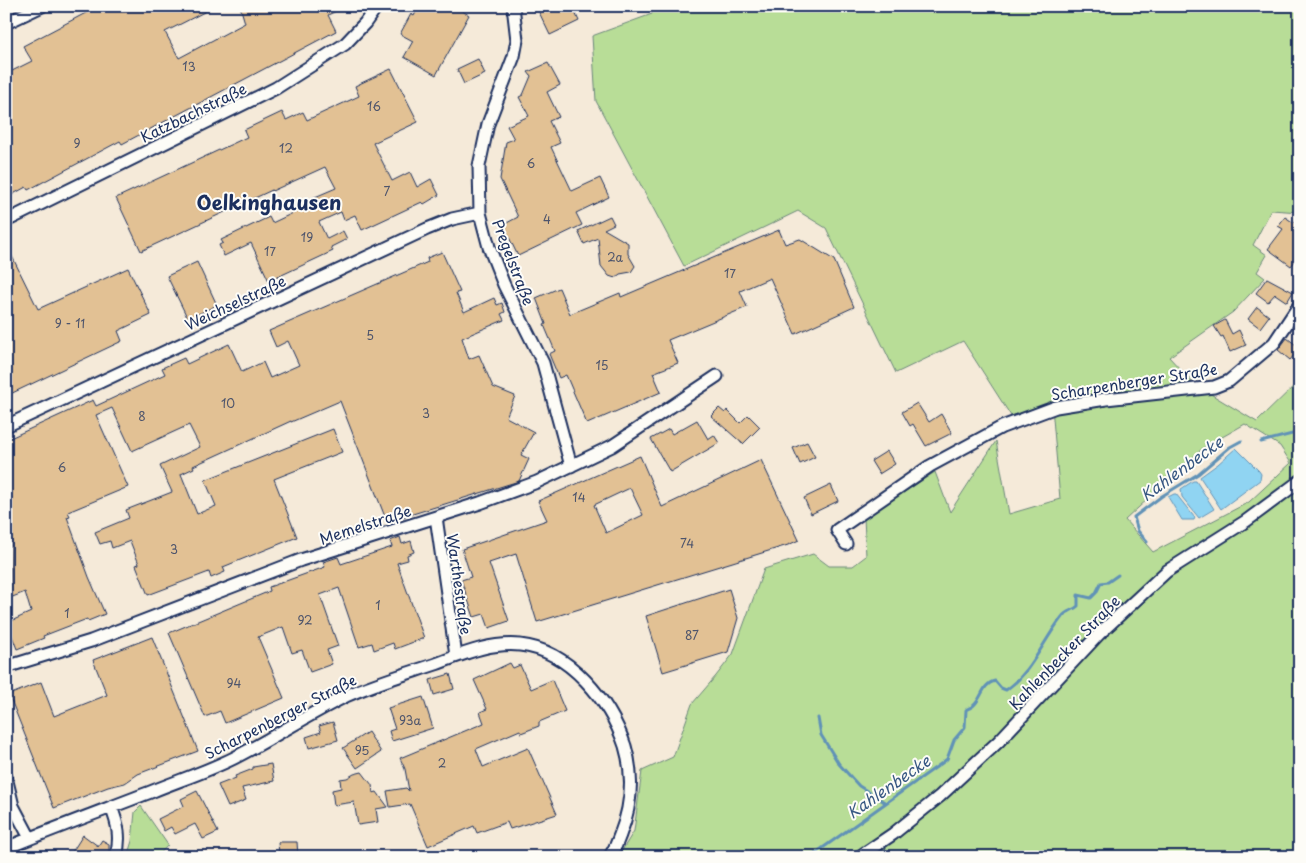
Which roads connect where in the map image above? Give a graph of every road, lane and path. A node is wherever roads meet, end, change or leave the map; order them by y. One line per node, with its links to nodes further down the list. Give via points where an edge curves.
1 (42, 6): 4 (street)
2 (377, 6): 6 (street, Katzbachstraße, via 345,44 276,88)
3 (513, 6): 5 (street, Pregelstraße, via 517,40 485,137 479,166)
4 (6, 23)
5 (480, 213): 9 (street, Weichselstraße, via 427,229); 10 (street, Pregelstraße, via 502,280 542,362)
6 (6, 221)
7 (1300, 304): 13 (street, Scharpenberger Straße, via 1274,343 1229,380 1214,387 1056,407 1002,428 930,466 837,530)
8 (717, 376): 10 (street, Memelstraße, via 612,446)
9 (6, 426)
10 (571, 466): 12 (street, Memelstraße, via 488,500)
11 (1300, 480): 22 (street, Kahlenbecker Straße, via 1246,521 1167,571 1099,634 999,741 940,796)
12 (436, 516): 14 (street, Warthestraße); 15 (street, Memelstraße, via 301,560 91,641)
13 (846, 544)
14 (456, 656): 17 (street, Scharpenberger Straße, via 348,696 233,759); 21 (street, via 499,644 536,649 557,658 601,698 620,732 631,772 626,820)
15 (6, 667)
16 (6, 777): 18 (street, via 13,806)
17 (111, 807): 18 (street, Scharpenberger Straße); 20 (street, via 118,826)
18 (30, 838): 19 (street, Scharpenberger Straße)
19 (6, 848)
20 (116, 857)
21 (610, 857)
22 (859, 857)

